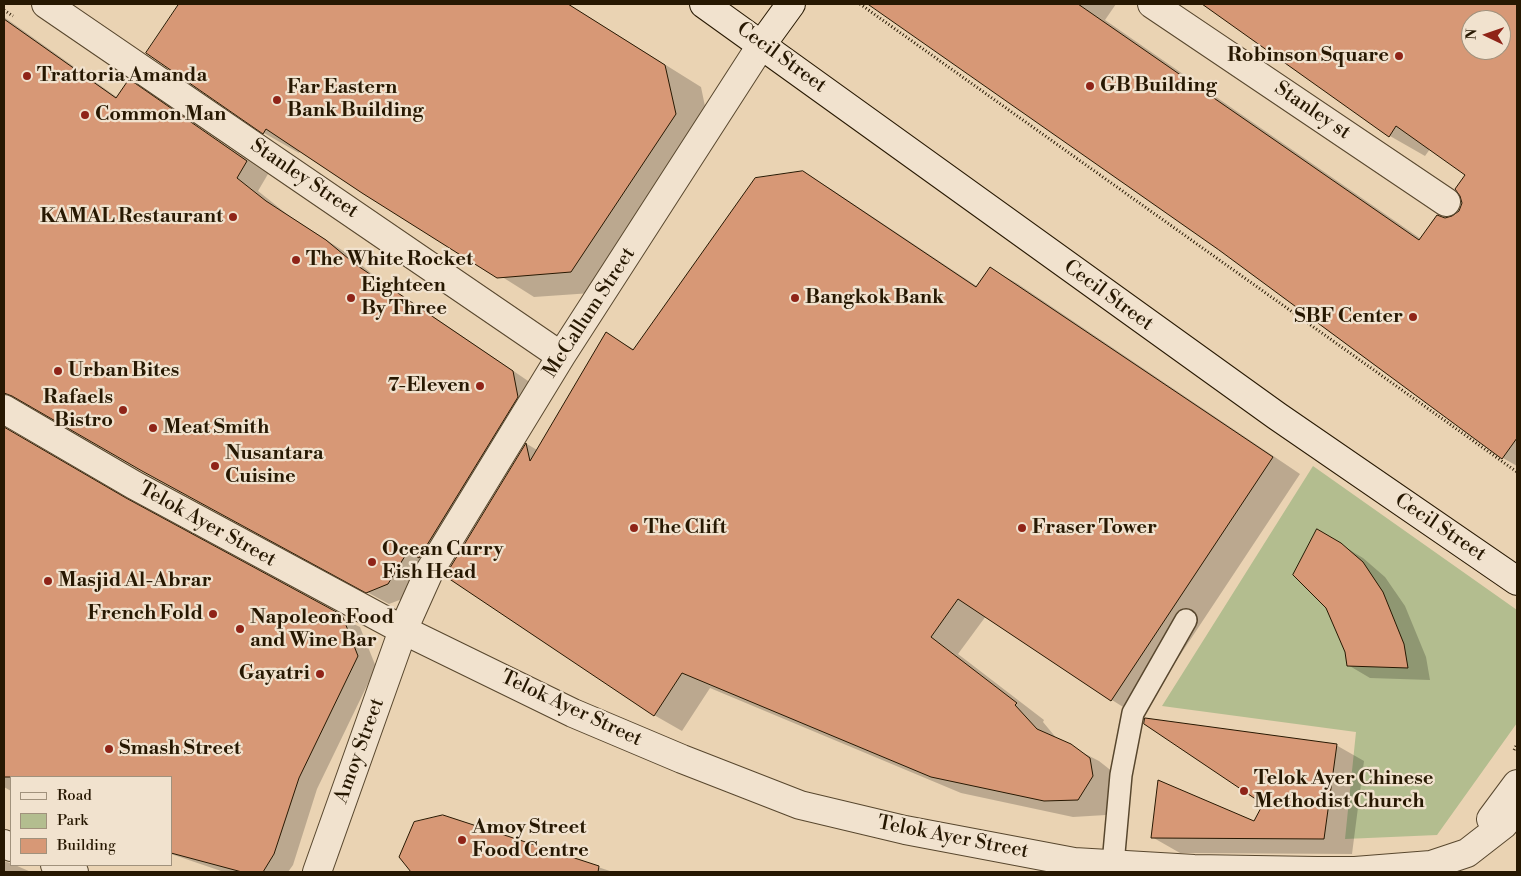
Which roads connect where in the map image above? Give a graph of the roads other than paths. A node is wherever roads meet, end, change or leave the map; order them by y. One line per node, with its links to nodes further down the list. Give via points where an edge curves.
1 (46, 4): 7 (street, Stanley Street)
2 (704, 4): 5 (street, Cecil Street)
3 (790, 4): 5 (street, McCallum Street)
4 (1152, 4): 6 (street, Stanley st)
5 (762, 44): 7 (street, McCallum Street); 9 (street, Cecil Street, via 1205,365)
6 (1446, 202)
7 (561, 356): 11 (street, McCallum Street, via 429,572)
8 (4, 409): 11 (street, Telok Ayer Street, via 134,485)
9 (1517, 581)
10 (1186, 620): 17 (lane, via 1133,713 1121,775)
11 (403, 630): 12 (street, Amoy Street); 13 (street, Telok Ayer Street)
12 (392, 661): 13 (street, Telok Ayer Street); 20 (street, Amoy Street)
13 (468, 662): 17 (street, Telok Ayer Street, via 573,713 800,804 970,843 1074,862)
14 (1517, 784): 16 (street)
15 (1517, 808): 16 (street, Telok Ayer Street, via 1503,826)
16 (1467, 853): 17 (street, Telok Ayer Street, via 1431,865 1355,871 1233,870)
17 (1114, 864)
18 (58, 866): 19 (street)
19 (74, 872)
20 (317, 872)

